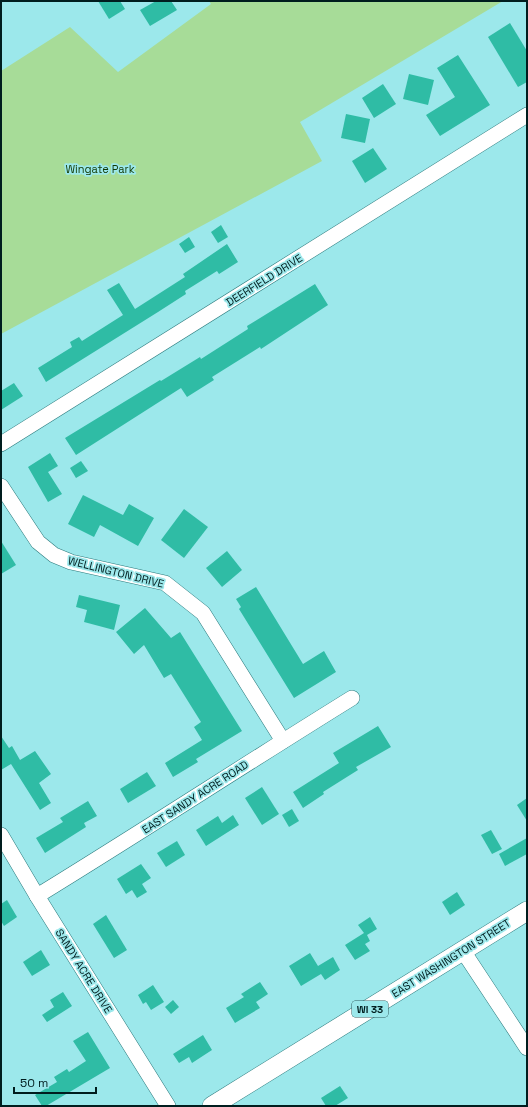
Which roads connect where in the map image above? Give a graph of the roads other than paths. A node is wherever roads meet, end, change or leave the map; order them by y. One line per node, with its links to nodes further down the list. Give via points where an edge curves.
1 (527, 116): 2 (street, DEERFIELD DRIVE)
2 (1, 444)
3 (1, 486): 5 (street, WELLINGTON DRIVE, via 38,542 54,555 71,562 165,583 203,613)
4 (352, 698): 5 (street, EAST SANDY ACRE ROAD)
5 (283, 741): 7 (street, EAST SANDY ACRE ROAD)
6 (1, 835): 7 (street, SANDY ACRE DRIVE)
7 (37, 896): 11 (street, SANDY ACRE DRIVE)
8 (527, 911): 9 (main road, EAST WASHINGTON STREET / WI 33)
9 (463, 951): 10 (street); 12 (main road, EAST WASHINGTON STREET / WI 33)
10 (527, 1048)
11 (168, 1106)
12 (212, 1106)

